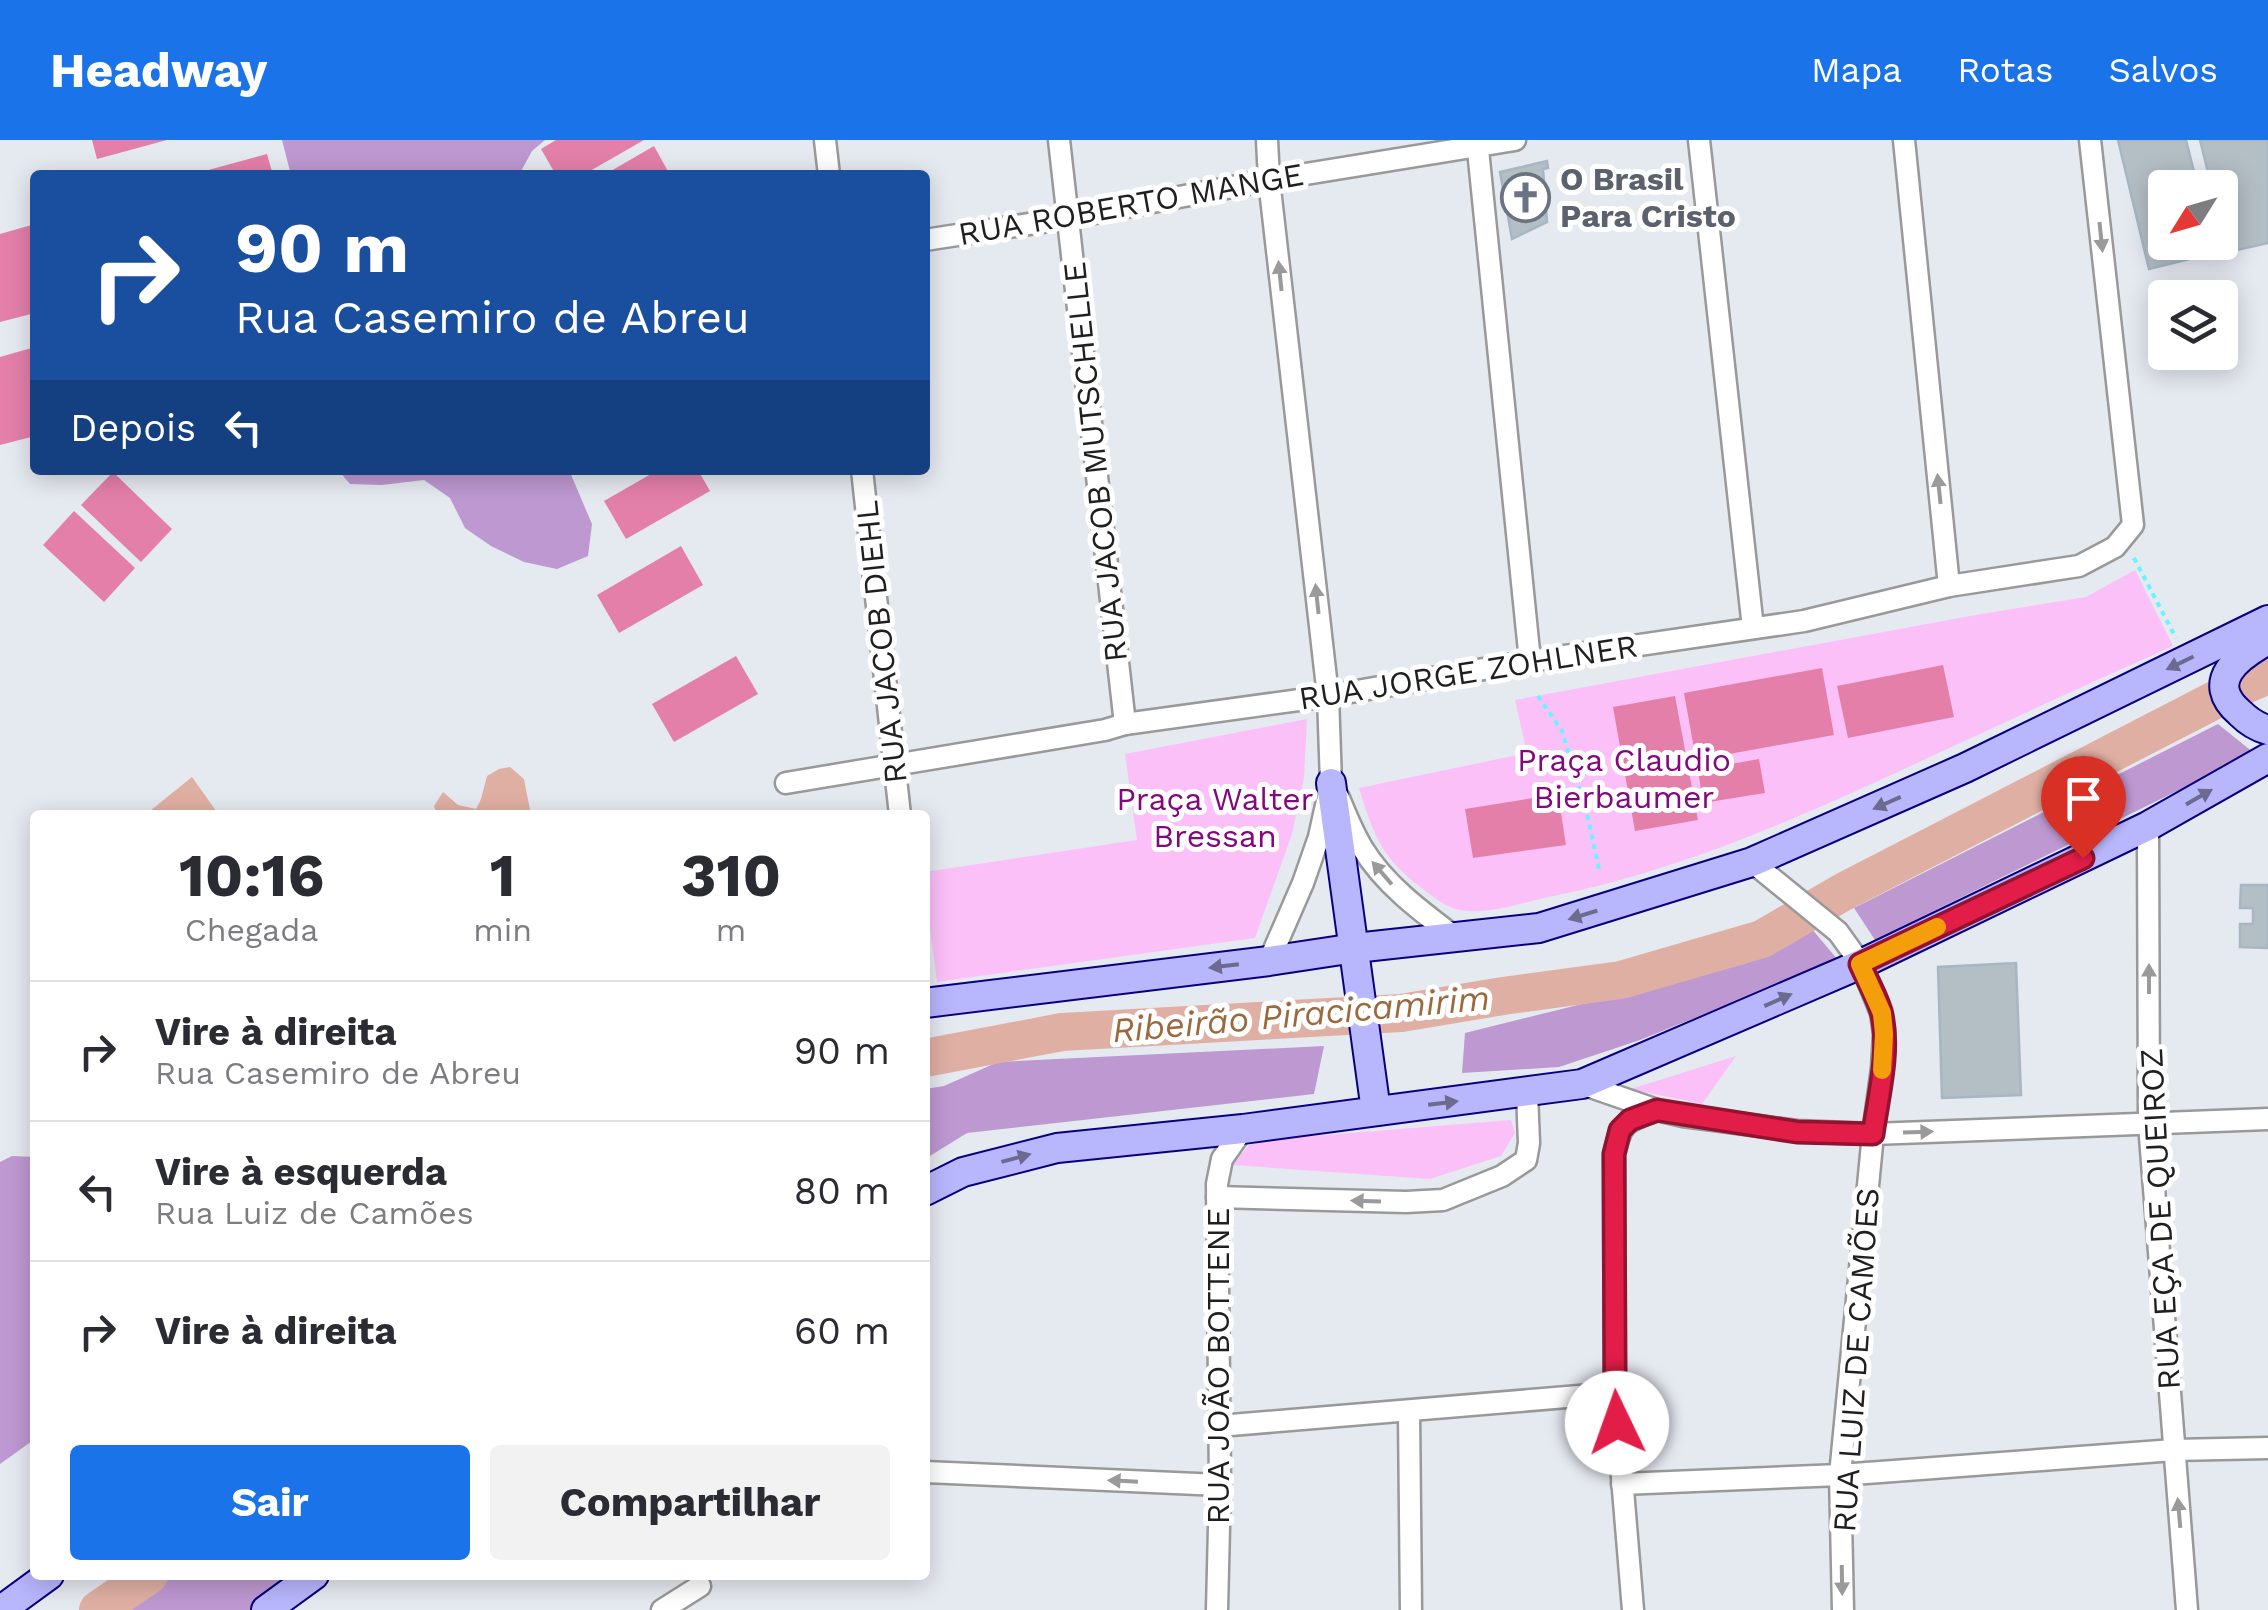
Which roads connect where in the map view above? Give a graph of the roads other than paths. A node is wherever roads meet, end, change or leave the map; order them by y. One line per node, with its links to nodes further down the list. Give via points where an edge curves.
1 (825, 140): 9 (street)
2 (1059, 140): 11 (street, RUA JACOB MUTSCHELLE)
3 (1267, 140): 10 (street)
4 (1515, 140): 8 (street, RUA ROBERTO MANGE)
5 (1699, 140): 16 (street)
6 (1904, 140): 14 (street, one-way to 6)
7 (2090, 140): 14 (street, RUA JORGE ZOHLNER, one-way to 14, via 2128,531 2116,547 2079,566)
8 (1477, 143): 10 (street, RUA ROBERTO MANGE); 18 (street)
9 (828, 170)
10 (1270, 180): 11 (street, RUA ROBERTO MANGE); 19 (street, one-way to 10)
11 (1068, 218): 12 (street, RUA ROBERTO MANGE); 20 (street, RUA JACOB MUTSCHELLE)
12 (930, 239)
13 (863, 475): 23 (street, RUA JACOB DIEHL)
14 (1949, 586): 16 (street, RUA JORGE ZOHLNER)
15 (2268, 620): 28 (main road, one-way to 28, via 1965,768)
16 (1753, 628): 18 (street, RUA JORGE ZOHLNER)
17 (2268, 640): 21 (main road, via 2230,666 2224,685 2228,702)
18 (1530, 661): 19 (street, RUA JORGE ZOHLNER)
19 (1328, 696): 20 (street, RUA JORGE ZOHLNER); 25 (street)
20 (1125, 724): 23 (street, RUA JORGE ZOHLNER)
21 (2263, 729)
22 (2268, 758): 27 (main road, one-way to 22)
23 (894, 763): 24 (street, RUA JORGE ZOHLNER); 26 (street, RUA JACOB DIEHL)
24 (786, 782)
25 (1331, 783): 29 (street, one-way to 25, via 1384,877); 30 (main road); 31 (street, via 1303,883)
26 (899, 810)
27 (2148, 826): 32 (main road); 39 (street, RUA EÇA DE QUEIROZ, one-way to 27)
28 (1752, 862): 29 (main road, one-way to 29, via 1539,928); 32 (street, RUA LUIZ DE CAMÕES, via 1838,932)
29 (1455, 936): 30 (main road)
30 (1355, 948): 31 (main road); 37 (main road)
31 (1269, 961): 33 (main road, one-way to 33)
32 (1860, 964): 34 (main road, one-way to 32); 41 (street, RUA LUIZ DE CAMÕES, via 1884,1034)
33 (930, 1001)
34 (1582, 1084): 35 (main road); 36 (street)
35 (1527, 1093): 37 (main road, one-way to 35); 43 (street, one-way to 43, via 1526,1160 1442,1200)
36 (1657, 1110): 41 (street, via 1797,1132); 44 (street, via 1620,1130 1614,1154)
37 (1376, 1112): 40 (main road)
38 (2268, 1119): 39 (street)
39 (2149, 1124): 41 (street, one-way to 39); 48 (street, RUA EÇA DE QUEIROZ)
40 (1244, 1129): 42 (main road, one-way to 40, via 963,1172 1057,1148); 43 (street, RUA JOÃO BOTTENE, via 1222,1159)
41 (1873, 1134): 50 (street, RUA LUIZ DE CAMÕES)
42 (930, 1188)
43 (1217, 1196): 46 (street, RUA JOÃO BOTTENE)
44 (1615, 1393): 45 (street); 51 (street)
45 (1408, 1412): 46 (street); 61 (street)
46 (1219, 1426): 52 (street, RUA JOÃO BOTTENE)
47 (2268, 1448): 48 (street)
48 (2174, 1450): 50 (street); 64 (street, RUA EÇA DE QUEIROZ, one-way to 48)
49 (930, 1472): 52 (street, one-way to 49)
50 (1840, 1475): 51 (street); 63 (street, RUA LUIZ DE CAMÕES, one-way to 63)
51 (1622, 1484): 62 (street)
52 (1220, 1485): 60 (street, RUA JOÃO BOTTENE)
53 (42, 1580): 56 (main road)
54 (307, 1580): 57 (main road)
55 (700, 1581): 58 (street); 59 (street)
56 (1, 1610)
57 (266, 1610)
58 (662, 1610)
59 (700, 1610)
60 (1218, 1610)
61 (1411, 1610)
62 (1633, 1610)
63 (1843, 1610)
64 (2187, 1610)

